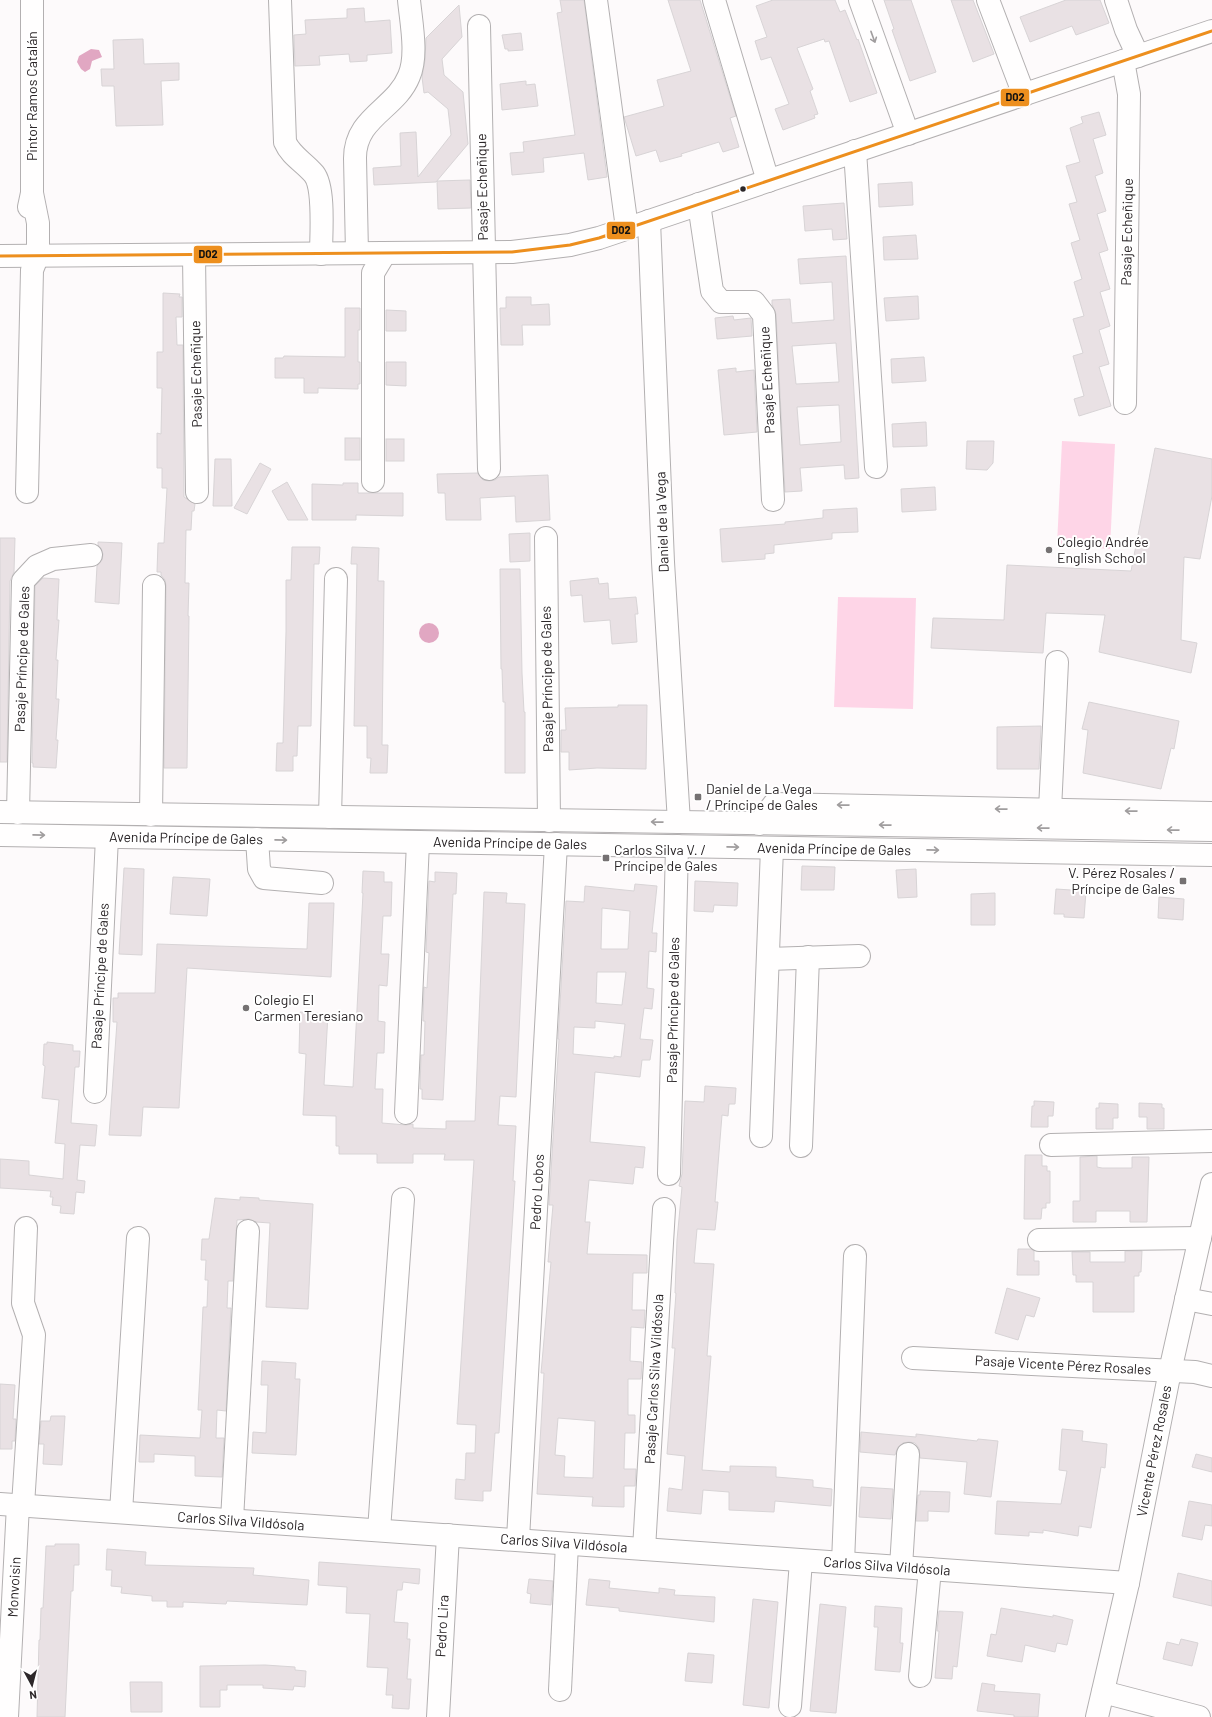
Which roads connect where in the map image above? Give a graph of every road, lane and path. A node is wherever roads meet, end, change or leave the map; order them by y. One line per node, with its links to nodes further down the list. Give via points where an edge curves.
1 (32, 0): 25 (street, Pintor Ramos Catalán, via 32,192 26,224)
2 (280, 0): 22 (street, via 285,142 292,154 314,175 320,187)
3 (409, 0): 19 (street, via 413,56 410,76 403,88 364,127 356,144)
4 (596, 0): 18 (street)
5 (714, 0): 15 (street)
6 (860, 0): 13 (street, one-way to 13)
7 (988, 0): 12 (street)
8 (1116, 0): 11 (street, Pasaje Echeñique, via 1126,30)
9 (479, 26): 21 (street, Pasaje Echeñique)
10 (1212, 31): 11 (street)
11 (1130, 59): 12 (street); 27 (street, Pasaje Echeñique)
12 (1024, 95): 13 (street)
13 (908, 134): 14 (street)
14 (855, 151): 15 (street); 28 (street)
15 (768, 180): 16 (street)
16 (699, 204): 17 (street); 33 (street, Pasaje Echeñique, via 712,291 721,302 754,302 764,315)
17 (649, 221): 18 (street); 45 (street, Daniel de la Vega, via 663,562)
18 (627, 228): 21 (street, via 570,245 520,252)
19 (360, 253): 20 (street); 22 (street); 26 (street)
20 (385, 253): 21 (street); 26 (street)
21 (483, 253): 29 (street, Pasaje Echeñique)
22 (321, 254): 23 (street)
23 (194, 255): 25 (street); 32 (street, Pasaje Echeñique)
24 (0, 256): 25 (street)
25 (32, 260): 31 (street)
26 (373, 273): 30 (street)
27 (1125, 403)
28 (876, 467)
29 (489, 469)
30 (373, 481)
31 (27, 492)
32 (197, 492)
33 (773, 500)
34 (546, 538): 44 (street, Pasaje Príncipe de Gales)
35 (91, 555): 40 (street, Pasaje Príncipe de Gales, via 53,559 37,566 24,581)
36 (336, 578): 43 (street)
37 (154, 586): 42 (street)
38 (1057, 662): 39 (street)
39 (1050, 810): 41 (street, one-way to 39); 46 (street, one-way to 46, via 774,804)
40 (9, 813): 42 (street, Avenida Príncipe de Gales)
41 (1212, 813)
42 (151, 815): 43 (street, Avenida Príncipe de Gales)
43 (330, 817): 44 (street, Avenida Príncipe de Gales)
44 (549, 820): 45 (street, Avenida Príncipe de Gales, one-way to 44)
45 (679, 822): 46 (street, Avenida Príncipe de Gales)
46 (759, 824): 47 (street, Avenida Príncipe de Gales, one-way to 46)
47 (1212, 830)
48 (0, 835): 49 (street, Avenida Príncipe de Gales, one-way to 49)
49 (107, 836): 50 (street, Avenida Príncipe de Gales); 60 (street, Pasaje Príncipe de Gales)
50 (257, 839): 51 (street, Avenida Príncipe de Gales, one-way to 51); 56 (street, via 259,869 264,878)
51 (418, 842): 52 (street, Avenida Príncipe de Gales); 61 (street)
52 (556, 844): 53 (street, Avenida Príncipe de Gales); 87 (street, Pedro Lobos)
53 (677, 846): 54 (street, Avenida Príncipe de Gales, one-way to 54); 66 (street, Pasaje Príncipe de Gales)
54 (772, 848): 55 (street, Avenida Príncipe de Gales, one-way to 55); 59 (street)
55 (1212, 855)
56 (322, 883)
57 (859, 956): 58 (street)
58 (808, 957): 59 (street); 65 (street)
59 (768, 959): 62 (street)
60 (95, 1092)
61 (406, 1113)
62 (761, 1136)
63 (1212, 1141): 64 (street)
64 (1051, 1145)
65 (800, 1146)
66 (669, 1174)
67 (1212, 1184): 73 (street, Vicente Pérez Rosales)
68 (403, 1199): 85 (street)
69 (664, 1209): 89 (street, Pasaje Carlos Silva Vildósola)
70 (26, 1228): 82 (street, Monvoisin, via 23,1303 34,1336)
71 (248, 1231): 84 (street)
72 (138, 1238): 83 (street)
73 (1200, 1238): 74 (street); 76 (street, Vicente Pérez Rosales)
74 (1039, 1240)
75 (855, 1256): 91 (street)
76 (1186, 1299): 77 (street); 79 (street, Vicente Pérez Rosales)
77 (1212, 1304)
78 (914, 1358): 79 (street, Pasaje Vicente Pérez Rosales)
79 (1170, 1371): 80 (street, Pasaje Vicente Pérez Rosales); 94 (street, Vicente Pérez Rosales)
80 (1212, 1376)
81 (908, 1454): 92 (street)
82 (14, 1505): 83 (street, Carlos Silva Vildósola); 99 (street, Monvoisin)
83 (121, 1512): 84 (street, Carlos Silva Vildósola)
84 (232, 1520): 85 (street, Carlos Silva Vildósola)
85 (379, 1530): 86 (street, Carlos Silva Vildósola)
86 (448, 1535): 87 (street, Carlos Silva Vildósola); 100 (street, Pedro Lira)
87 (518, 1539): 88 (street, Carlos Silva Vildósola)
88 (567, 1544): 89 (street, Carlos Silva Vildósola); 96 (street)
89 (644, 1549): 90 (street, Carlos Silva Vildósola)
90 (801, 1561): 91 (street, Carlos Silva Vildósola); 98 (street)
91 (843, 1563): 92 (street, Carlos Silva Vildósola)
92 (901, 1567): 93 (street, Carlos Silva Vildósola)
93 (930, 1569): 94 (street, Carlos Silva Vildósola); 95 (street)
94 (1128, 1583): 97 (street, Vicente Pérez Rosales)
95 (920, 1676)
96 (560, 1690)
97 (1103, 1692): 101 (street, Vicente Pérez Rosales); 102 (street)
98 (790, 1706)
99 (7, 1717)
100 (438, 1717)
101 (1097, 1717)
102 (1199, 1717)

